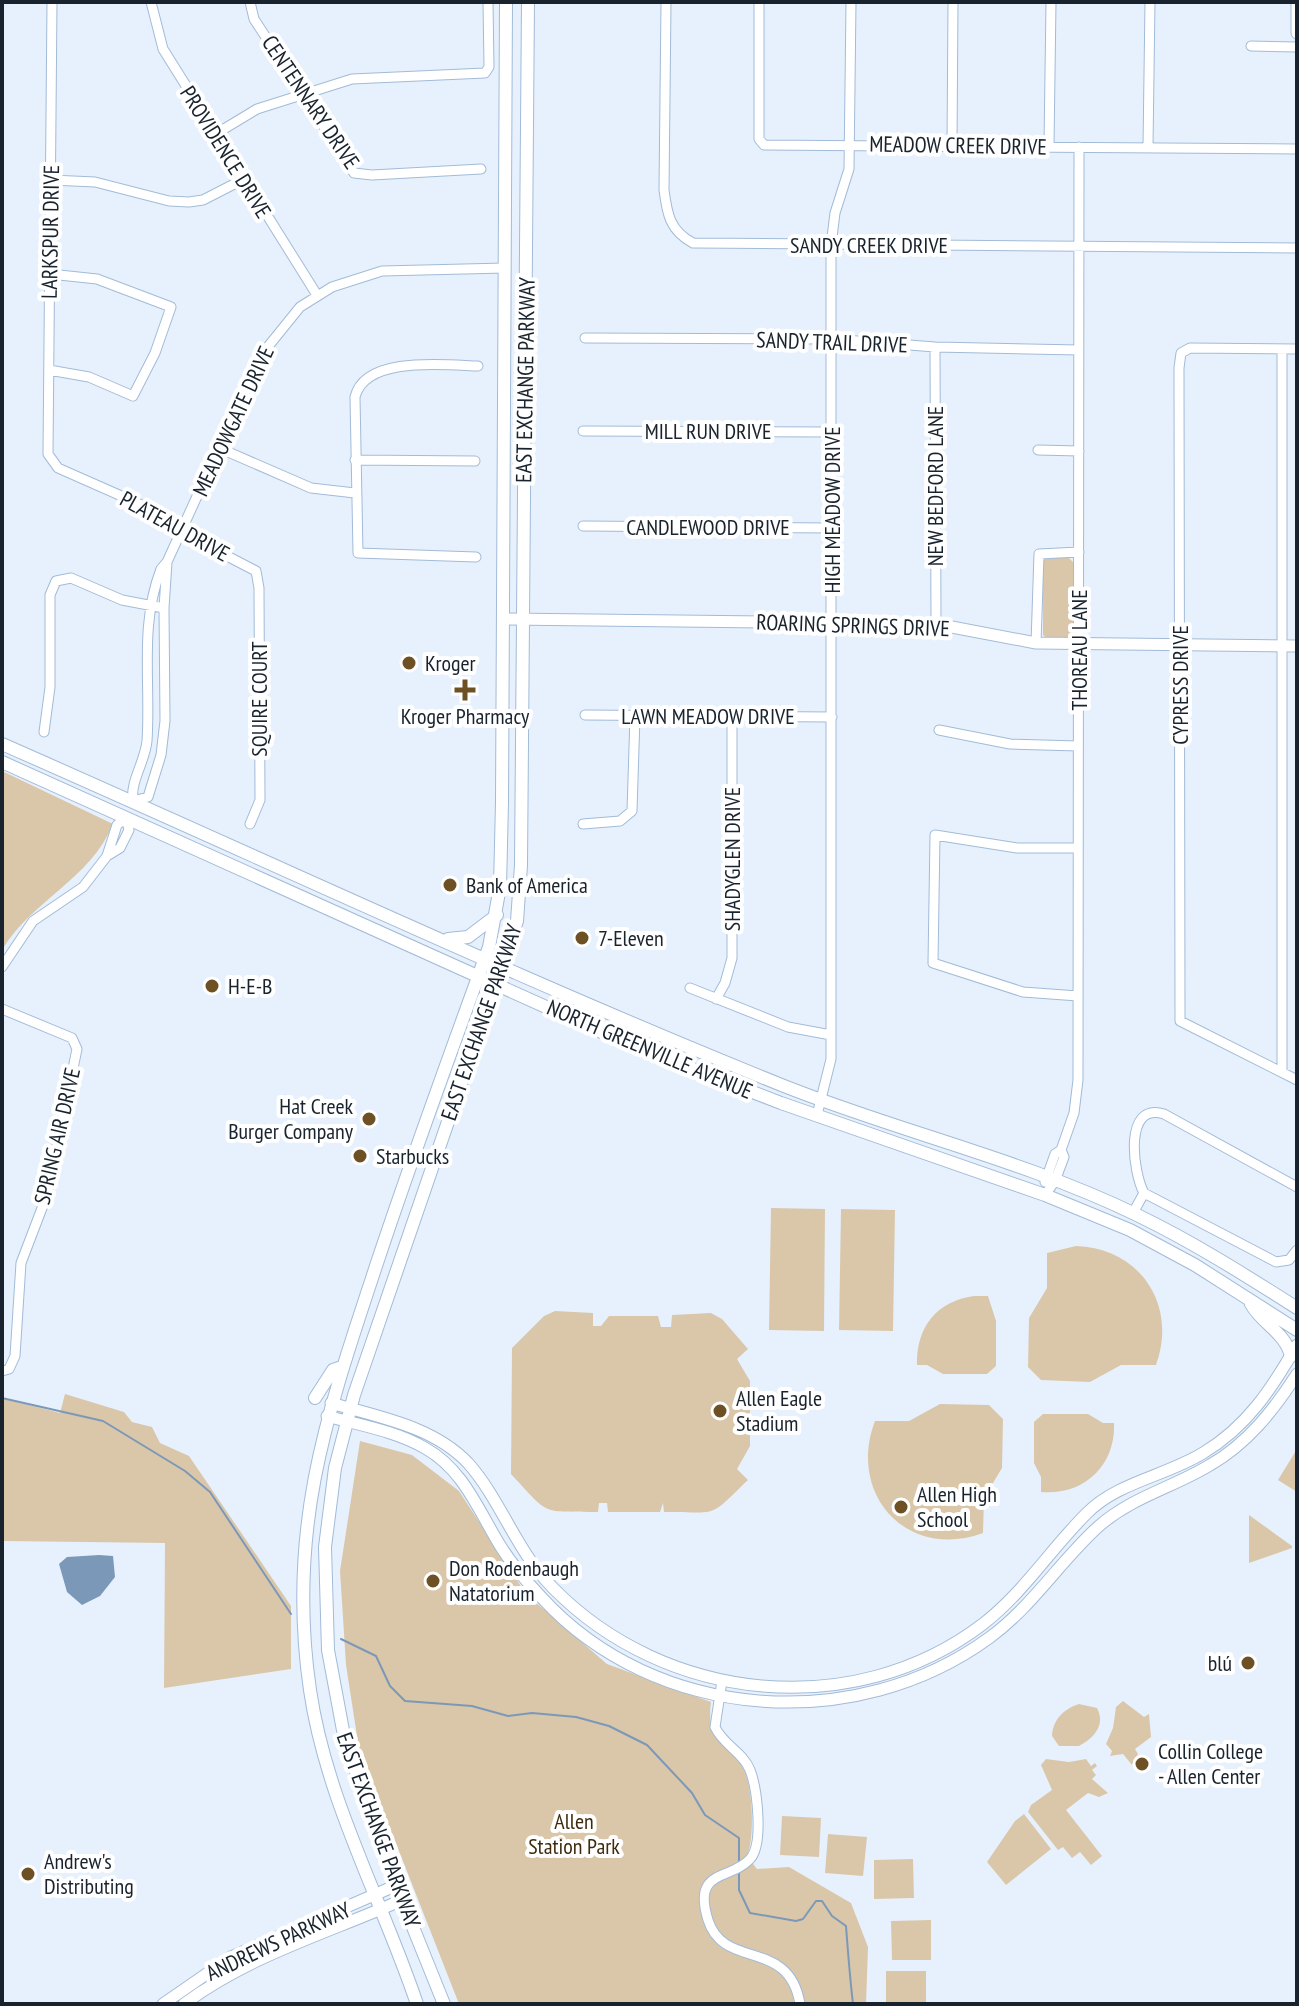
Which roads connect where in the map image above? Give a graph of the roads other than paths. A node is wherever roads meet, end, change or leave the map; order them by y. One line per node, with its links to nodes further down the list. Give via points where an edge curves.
1 (52, 2): 30 (street, LARKSPUR DRIVE)
2 (151, 2): 22 (street, PROVIDENCE DRIVE, via 163,49)
3 (250, 2): 21 (street, CENTENNARY DRIVE, via 254,19)
4 (488, 2): 21 (street, via 487,72 352,79)
5 (506, 2): 14 (main road, EAST EXCHANGE PARKWAY)
6 (528, 2): 15 (main road, EAST EXCHANGE PARKWAY)
7 (666, 2): 32 (street, SANDY CREEK DRIVE, via 664,190 675,230 701,245)
8 (759, 2): 23 (street, MEADOW CREEK DRIVE, via 761,143)
9 (851, 2): 23 (street, HIGH MEADOW DRIVE)
10 (953, 2): 24 (street)
11 (1051, 2): 25 (street)
12 (1150, 2): 26 (street)
13 (1297, 2): 16 (street)
14 (506, 32): 15 (main road); 19 (main road, EAST EXCHANGE PARKWAY)
15 (528, 32): 20 (main road, EAST EXCHANGE PARKWAY)
16 (1297, 33)
17 (1251, 46): 18 (street)
18 (1297, 47)
19 (506, 72): 20 (main road); 35 (main road, EAST EXCHANGE PARKWAY)
20 (527, 72): 36 (main road, EAST EXCHANGE PARKWAY)
21 (302, 93): 22 (street, via 257,109); 29 (street, CENTENNARY DRIVE, via 359,175)
22 (214, 135): 31 (street, PROVIDENCE DRIVE)
23 (850, 144): 24 (street, MEADOW CREEK DRIVE); 32 (street, HIGH MEADOW DRIVE)
24 (952, 146): 25 (street, MEADOW CREEK DRIVE)
25 (1049, 146): 27 (street, MEADOW CREEK DRIVE)
26 (1148, 146): 27 (street, MEADOW CREEK DRIVE); 28 (street, MEADOW CREEK DRIVE)
27 (1079, 147): 33 (street, THOREAU LANE)
28 (1297, 149)
29 (481, 169)
30 (51, 180): 31 (street, via 95,182 189,202); 37 (street, LARKSPUR DRIVE)
31 (242, 180): 38 (street, PROVIDENCE DRIVE)
32 (831, 245): 33 (street, SANDY CREEK DRIVE); 40 (street, HIGH MEADOW DRIVE)
33 (1079, 247): 34 (street, SANDY CREEK DRIVE); 44 (street, THOREAU LANE)
34 (1297, 248)
35 (505, 268): 36 (main road); 38 (street, MEADOWGATE DRIVE, via 382,271); 65 (main road, EAST EXCHANGE PARKWAY)
36 (526, 268): 66 (main road, EAST EXCHANGE PARKWAY)
37 (50, 274): 46 (street, LARKSPUR DRIVE); 46 (street, via 97,279 171,307 133,396 89,377)
38 (317, 295): 49 (street, MEADOWGATE DRIVE, via 273,337)
39 (585, 338): 40 (street, SANDY TRAIL DRIVE)
40 (832, 339): 41 (street, SANDY TRAIL DRIVE); 48 (street, HIGH MEADOW DRIVE)
41 (935, 347): 44 (street, SANDY TRAIL DRIVE); 68 (street, NEW BEDFORD LANE)
42 (1282, 349): 43 (street); 71 (street, CYPRESS DRIVE, via 1184,350 1179,368); 72 (street)
43 (1297, 349)
44 (1079, 350): 51 (street, THOREAU LANE)
45 (478, 366): 52 (street, via 404,364 361,385 355,397)
46 (49, 370): 54 (street, LARKSPUR DRIVE)
47 (583, 431): 48 (street, MILL RUN DRIVE)
48 (832, 432): 57 (street, HIGH MEADOW DRIVE)
49 (219, 448): 55 (street, via 311,488); 58 (street, MEADOWGATE DRIVE)
50 (1038, 450): 51 (street)
51 (1079, 451): 59 (street, THOREAU LANE)
52 (355, 460): 53 (street); 55 (street)
53 (475, 461)
54 (51, 462): 58 (street, PLATEAU DRIVE)
55 (355, 493): 60 (street, via 355,548 361,555)
56 (583, 526): 57 (street, CANDLEWOOD DRIVE)
57 (832, 528): 67 (street, HIGH MEADOW DRIVE)
58 (182, 529): 61 (street, MEADOWGATE DRIVE); 62 (street, PLATEAU DRIVE)
59 (1079, 552): 69 (street, via 1039,554); 70 (street, THOREAU LANE)
60 (476, 557)
61 (167, 562): 63 (street, MEADOWGATE DRIVE); 64 (street, MEADOWGATE DRIVE)
62 (256, 571): 87 (street, SQUIRE COURT, via 260,800)
63 (148, 606): 64 (street); 79 (street, via 71,578 56,581 50,595 50,687); 83 (street, MEADOWGATE DRIVE, via 147,744)
64 (164, 608): 83 (street, MEADOWGATE DRIVE, via 161,755 148,797)
65 (503, 619): 66 (street, ROARING SPRINGS DRIVE); 84 (main road, EAST EXCHANGE PARKWAY)
66 (522, 620): 67 (street, ROARING SPRINGS DRIVE); 85 (main road, EAST EXCHANGE PARKWAY)
67 (832, 622): 68 (street, ROARING SPRINGS DRIVE); 77 (street, HIGH MEADOW DRIVE)
68 (936, 624): 69 (street, ROARING SPRINGS DRIVE)
69 (1036, 643): 70 (street, ROARING SPRINGS DRIVE)
70 (1079, 644): 71 (street, ROARING SPRINGS DRIVE); 81 (street, THOREAU LANE)
71 (1180, 646): 72 (street, ROARING SPRINGS DRIVE); 106 (street, CYPRESS DRIVE, via 1180,1021)
72 (1283, 646): 73 (street, ROARING SPRINGS DRIVE); 106 (street)
73 (1297, 646)
74 (585, 715): 75 (street, LAWN MEADOW DRIVE)
75 (635, 716): 76 (street, LAWN MEADOW DRIVE); 88 (street, via 632,811 620,821)
76 (732, 716): 77 (street, LAWN MEADOW DRIVE); 101 (street, SHADYGLEN DRIVE, via 732,958)
77 (832, 717): 104 (street, HIGH MEADOW DRIVE)
78 (939, 730): 81 (street, via 1010,744)
79 (44, 732)
80 (2, 744): 83 (main road, NORTH GREENVILLE AVENUE)
81 (1078, 746): 89 (street, THOREAU LANE)
82 (2, 762): 86 (main road, NORTH GREENVILLE AVENUE)
83 (133, 801): 86 (main road); 90 (main road, NORTH GREENVILLE AVENUE)
84 (502, 802): 85 (main road); 92 (main road, EAST EXCHANGE PARKWAY)
85 (522, 802): 95 (main road, EAST EXCHANGE PARKWAY, via 518,912)
86 (126, 818): 91 (main road, NORTH GREENVILLE AVENUE); 96 (street, via 129,830 120,848 83,887 33,921)
87 (250, 824)
88 (583, 824)
89 (1078, 848): 100 (street, THOREAU LANE); 100 (street, via 1017,848 935,835 933,963 1023,992)
90 (319, 884): 91 (main road); 93 (main road, NORTH GREENVILLE AVENUE)
91 (311, 900): 97 (main road, NORTH GREENVILLE AVENUE)
92 (497, 915): 93 (main road, via 468,937); 94 (main road, EAST EXCHANGE PARKWAY)
93 (443, 939): 94 (main road, NORTH GREENVILLE AVENUE)
94 (485, 958): 95 (main road, NORTH GREENVILLE AVENUE); 97 (main road, EAST EXCHANGE PARKWAY)
95 (504, 966): 98 (main road, EAST EXCHANGE PARKWAY); 103 (main road, NORTH GREENVILLE AVENUE)
96 (2, 967)
97 (478, 976): 98 (main road, NORTH GREENVILLE AVENUE); 111 (main road, EAST EXCHANGE PARKWAY)
98 (498, 984): 105 (main road, NORTH GREENVILLE AVENUE); 113 (main road, EAST EXCHANGE PARKWAY)
99 (690, 988): 101 (street)
100 (1078, 996): 110 (street, THOREAU LANE, via 1076,1099)
101 (716, 999): 104 (street, via 788,1027)
102 (2, 1009): 123 (street, SPRING AIR DRIVE, via 72,1038 77,1049 47,1195 21,1263 15,1356)
103 (635, 1024): 105 (main road); 108 (main road, NORTH GREENVILLE AVENUE)
104 (831, 1035): 108 (street, HIGH MEADOW DRIVE)
105 (626, 1043): 109 (main road, NORTH GREENVILLE AVENUE)
106 (1282, 1071): 107 (street)
107 (1297, 1080)
108 (822, 1101): 109 (street, HIGH MEADOW DRIVE); 110 (main road, NORTH GREENVILLE AVENUE)
109 (817, 1115): 115 (main road, NORTH GREENVILLE AVENUE)
110 (1050, 1179): 115 (street, THOREAU LANE); 116 (main road, NORTH GREENVILLE AVENUE)
111 (402, 1187): 113 (main road); 122 (main road, EAST EXCHANGE PARKWAY)
112 (1297, 1187): 114 (street, via 1164,1114 1144,1114 1135,1131 1136,1167)
113 (423, 1193): 127 (main road, EAST EXCHANGE PARKWAY)
114 (1144, 1193): 116 (street); 117 (street, via 1273,1261 1289,1260)
115 (1045, 1195): 118 (main road, NORTH GREENVILLE AVENUE, via 1130,1230)
116 (1133, 1213): 119 (main road, NORTH GREENVILLE AVENUE)
117 (1297, 1250)
118 (1249, 1301): 120 (main road, NORTH GREENVILLE AVENUE); 121 (main road, via 1259,1319)
119 (1297, 1308)
120 (1297, 1330)
121 (1294, 1350): 130 (street, via 1270,1391 1233,1432 1202,1454 1092,1507 1021,1590 983,1624 946,1647 889,1671 833,1685 776,1688)
122 (342, 1367): 125 (main road, via 333,1370); 126 (main road, EAST EXCHANGE PARKWAY)
123 (6, 1370)
124 (1297, 1374): 133 (street, via 1239,1445 1099,1526 1021,1612 952,1661 893,1687 835,1699 777,1703)
125 (315, 1398)
126 (329, 1409): 127 (street); 132 (main road, EAST EXCHANGE PARKWAY, via 311,1486 303,1561)
127 (349, 1415): 128 (street, via 409,1426 438,1440 468,1463); 129 (street, via 432,1452 456,1473); 131 (main road, EAST EXCHANGE PARKWAY, via 332,1484 324,1565)
128 (488, 1494): 129 (street); 130 (street, via 529,1560 581,1614 653,1659)
129 (475, 1501): 133 (street, via 520,1574 578,1631 648,1672)
130 (722, 1681): 133 (street)
131 (334, 1690): 132 (main road); 134 (main road, EAST EXCHANGE PARKWAY, via 352,1763)
132 (311, 1694): 135 (main road, EAST EXCHANGE PARKWAY, via 321,1742)
133 (719, 1696): 144 (street, via 716,1730 747,1764 758,1841 745,1863 713,1880 705,1894 705,1910 712,1931 729,1948 765,1956 783,1969)
134 (397, 1885): 135 (street, ANDREWS PARKWAY); 136 (main road, EAST EXCHANGE PARKWAY)
135 (376, 1895): 137 (main road, EAST EXCHANGE PARKWAY); 138 (street, ANDREWS PARKWAY)
136 (402, 1900): 137 (street, ANDREWS PARKWAY); 143 (main road, EAST EXCHANGE PARKWAY)
137 (381, 1909): 139 (street, ANDREWS PARKWAY); 142 (main road, EAST EXCHANGE PARKWAY)
138 (231, 1957): 139 (street); 140 (street, ANDREWS PARKWAY)
139 (237, 1970): 141 (street, ANDREWS PARKWAY)
140 (163, 2004)
141 (184, 2004)
142 (417, 2004)
143 (444, 2004)
144 (800, 2004)

